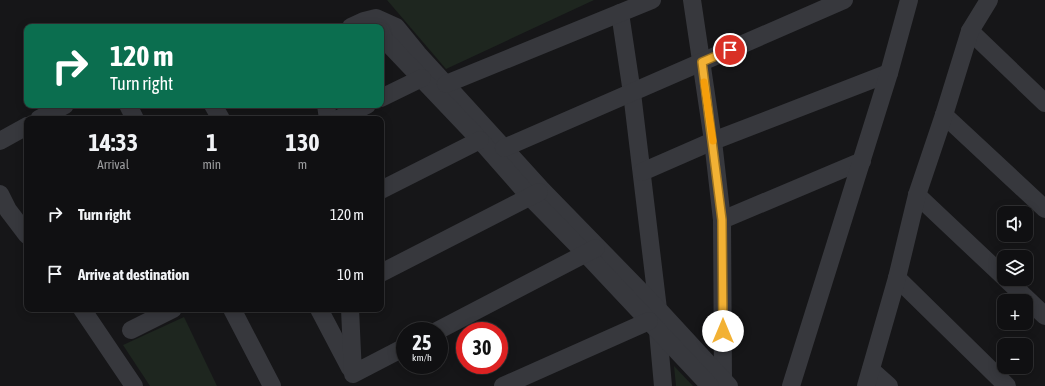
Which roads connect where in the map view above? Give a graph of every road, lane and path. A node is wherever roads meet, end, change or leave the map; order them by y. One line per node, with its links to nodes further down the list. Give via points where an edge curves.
1 (652, 0): 6 (street)
2 (692, 0): 12 (street)
3 (844, 0): 12 (street)
4 (909, 0): 13 (street)
5 (989, 0): 10 (street)
6 (620, 13): 15 (street); 16 (street)
7 (358, 24): 8 (street, via 364,21)
8 (375, 24)
9 (384, 26): 15 (street, via 396,27)
10 (970, 31): 18 (street); 23 (street)
11 (384, 39): 14 (street)
12 (702, 62): 16 (street); 27 (street)
13 (889, 74): 27 (street); 29 (street)
14 (422, 78): 17 (street); 26 (street)
15 (446, 84): 28 (street)
16 (632, 93): 28 (street); 30 (street)
17 (384, 97)
18 (1045, 103)
19 (60, 108): 21 (street)
20 (361, 108): 22 (street)
21 (45, 116)
22 (344, 116)
23 (944, 116): 34 (street); 35 (street)
24 (24, 128): 25 (street)
25 (0, 140)
26 (480, 140): 31 (street); 33 (street)
27 (713, 141): 30 (street); 37 (street)
28 (504, 148): 33 (street)
29 (862, 161): 37 (street); 61 (street)
30 (642, 172): 50 (street)
31 (384, 188)
32 (0, 194): 36 (street)
33 (536, 194): 39 (street); 41 (street)
34 (917, 195): 40 (street); 42 (street)
35 (1045, 209)
36 (4, 210): 38 (street)
37 (722, 220): 56 (street)
38 (24, 232)
39 (591, 251): 50 (street); 51 (street)
40 (997, 270)
41 (384, 271)
42 (897, 278): 54 (street); 63 (street)
43 (1013, 286): 49 (street)
44 (84, 312): 57 (street)
45 (234, 312): 58 (street)
46 (320, 312): 55 (street)
47 (350, 312): 55 (street)
48 (149, 314): 52 (street)
49 (1045, 316)
50 (655, 320): 56 (street); 59 (street); 60 (street)
51 (448, 325)
52 (131, 330)
53 (396, 353): 55 (street)
54 (869, 378): 62 (street)
55 (354, 380)
56 (721, 384)
57 (134, 386)
58 (272, 386)
59 (503, 386)
60 (663, 386)
61 (791, 386)
62 (889, 386)
63 (1007, 386)

